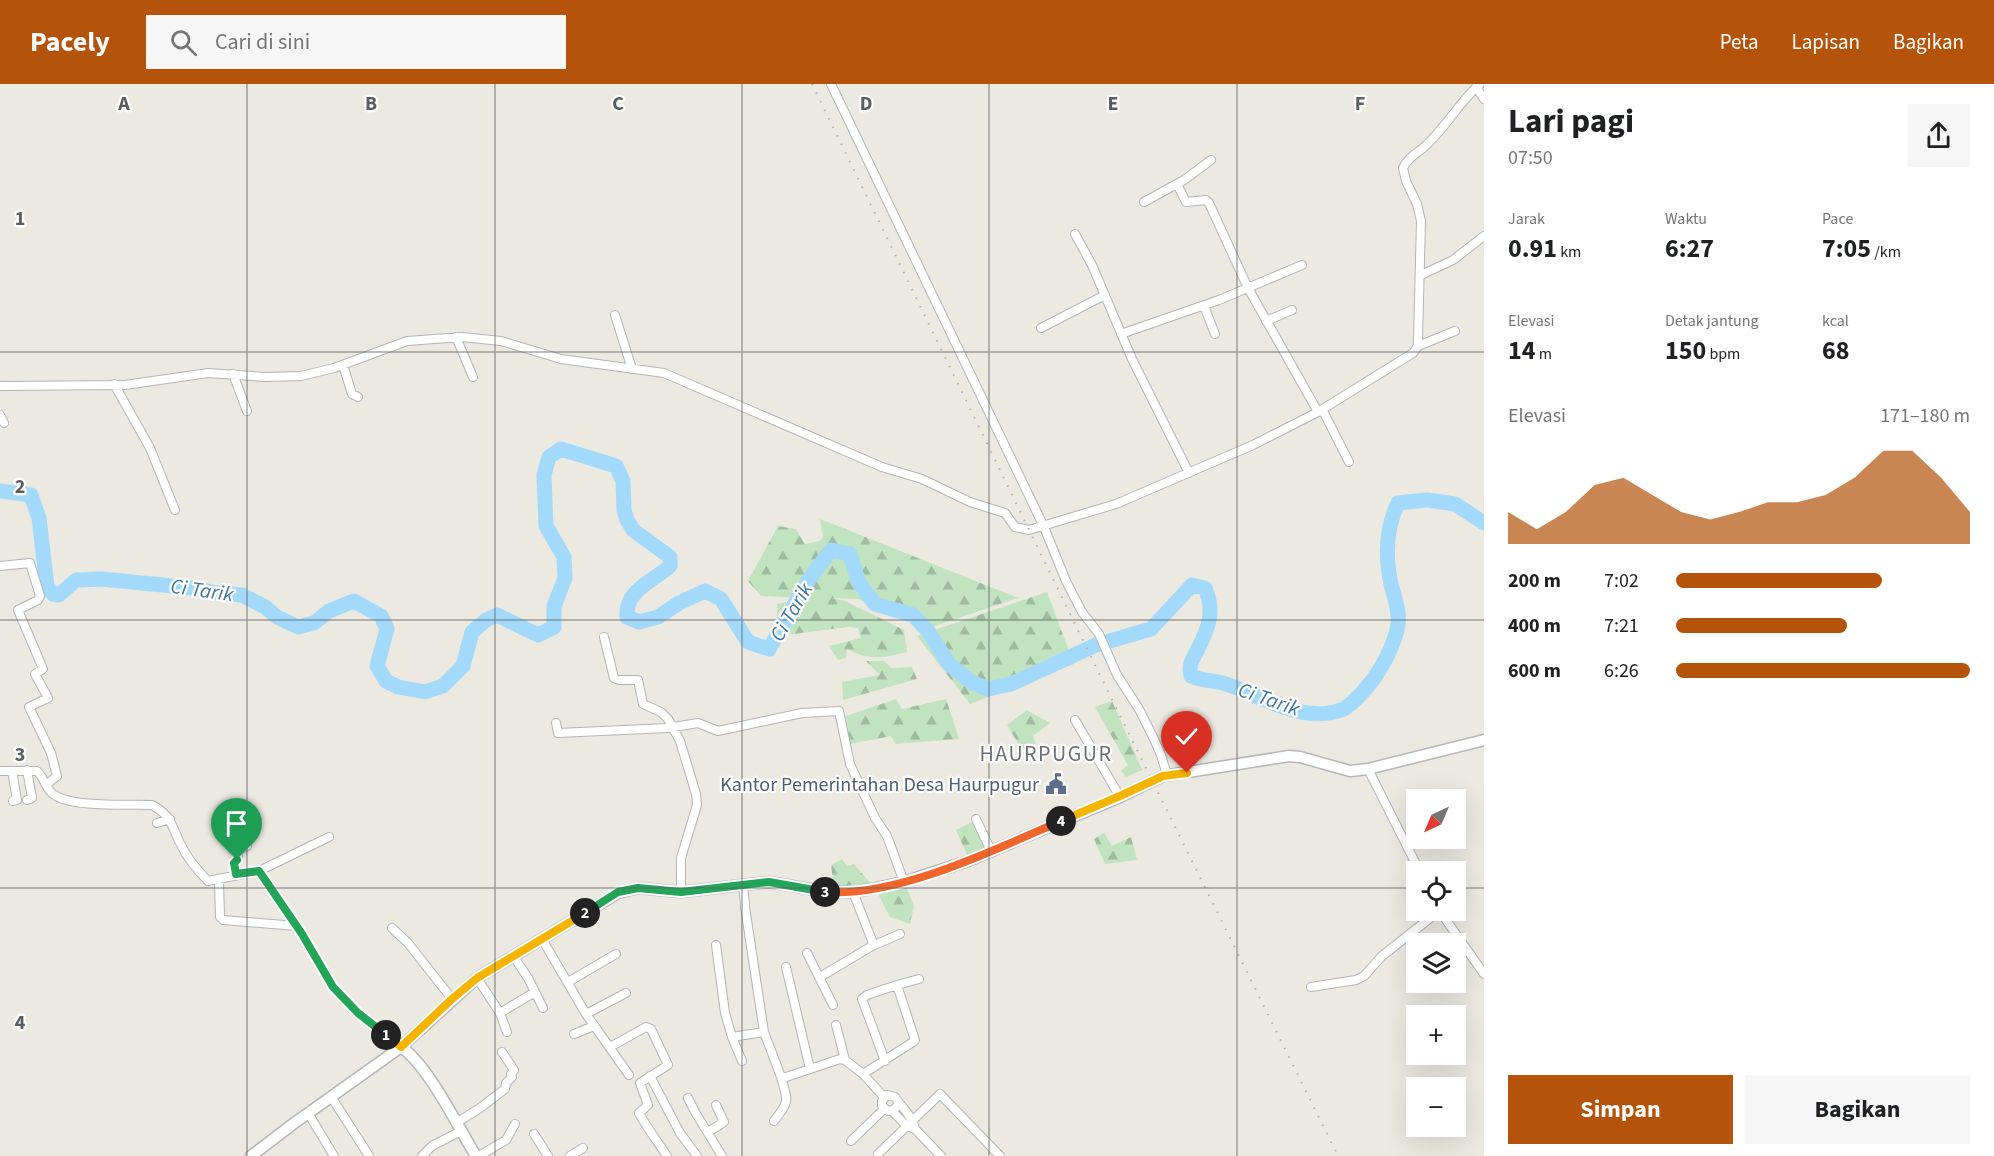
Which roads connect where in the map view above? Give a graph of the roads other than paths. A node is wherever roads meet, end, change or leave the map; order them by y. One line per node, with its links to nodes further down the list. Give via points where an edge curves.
1 (831, 84): 35 (street)
2 (1478, 86): 3 (street); 10 (street, via 1443,129 1403,168 1420,214)
3 (1484, 99)
4 (1210, 160): 5 (street)
5 (1177, 184): 6 (street); 11 (street, via 1186,202 1209,202)
6 (1144, 202)
7 (1075, 234): 12 (street)
8 (1484, 236): 10 (street, via 1453,260)
9 (1302, 265): 11 (street)
10 (1421, 275): 22 (street)
11 (1248, 288): 13 (street); 16 (street)
12 (1105, 295): 17 (street); 19 (street)
13 (1204, 306): 19 (street); 20 (street)
14 (1292, 310): 16 (street)
15 (615, 315): 24 (street)
16 (1266, 321): 31 (street)
17 (1041, 327)
18 (1455, 331): 22 (street)
19 (1121, 334): 33 (street)
20 (1215, 334)
21 (456, 337): 23 (street, via 406,341); 24 (street, via 501,341 561,359); 26 (street)
22 (1418, 346): 31 (street, via 1409,357)
23 (343, 365): 25 (street, via 301,376); 29 (street, via 352,394)
24 (632, 369): 35 (street, via 664,374 882,467 922,478 970,502 1005,513 1019,530)
25 (233, 374): 27 (street, via 196,373); 30 (street)
26 (473, 377)
27 (114, 384): 28 (street); 34 (street, via 150,448)
28 (0, 386)
29 (358, 397)
30 (248, 411)
31 (1320, 411): 32 (street); 33 (street)
32 (1349, 462)
33 (1189, 473): 35 (street, via 1116,504)
34 (175, 510)
35 (1044, 527): 46 (street, via 1082,612 1099,634 1117,675 1150,731)
36 (0, 566): 47 (street, via 30,563 40,596 18,610 43,669 35,674 48,698 29,707 51,753 57,776)
37 (604, 637): 40 (street, via 614,678 638,680 644,704 664,715)
38 (1075, 720): 48 (street)
39 (556, 723): 40 (street, via 558,733)
40 (672, 727): 61 (street, via 698,723 718,731 802,713 839,711 850,764 887,836); 63 (street, via 697,800 681,858)
41 (1484, 740): 42 (main road)
42 (1368, 769): 46 (main road, via 1350,771 1283,756); 57 (street)
43 (27, 770): 45 (street); 47 (street, via 39,772); 49 (street, via 32,798)
44 (0, 771): 45 (street)
45 (12, 771): 50 (street, via 17,800)
46 (1167, 775): 48 (main road)
47 (46, 785): 51 (street, via 57,797 107,805 152,805)
48 (1120, 796): 56 (main road)
49 (27, 800)
50 (13, 801)
51 (170, 819): 53 (street); 60 (street, via 195,868 208,881)
52 (976, 819): 56 (street)
53 (157, 823)
54 (329, 837): 58 (street)
55 (247, 846): 59 (street, via 237,850)
56 (990, 851): 61 (main road)
57 (1414, 861)
58 (259, 871): 59 (street); 67 (street)
59 (236, 874): 60 (street)
60 (219, 880): 67 (street, via 223,920)
61 (904, 882): 64 (main road)
62 (743, 885): 63 (main road); 64 (main road, via 769,882 827,892); 94 (street)
63 (681, 892): 70 (main road, via 638,888 618,892)
64 (853, 892): 72 (street)
65 (1426, 921): 83 (street, via 1382,956 1364,976)
66 (1446, 921): 77 (street)
67 (296, 926): 97 (street, via 338,993)
68 (392, 928): 86 (street)
69 (900, 934): 72 (street)
70 (542, 939): 75 (main road); 81 (street)
71 (716, 945): 96 (street)
72 (872, 946): 78 (street)
73 (807, 953): 78 (street)
74 (616, 954): 81 (street)
75 (514, 957): 79 (main road); 84 (street)
76 (786, 967): 103 (street)
77 (1484, 974)
78 (820, 976): 87 (street)
79 (477, 978): 86 (main road); 89 (street)
80 (919, 979): 82 (street)
81 (568, 982): 90 (street)
82 (897, 985): 102 (street, via 915,1040); 102 (street, via 862,999)
83 (1311, 987)
84 (535, 992): 88 (street); 89 (street)
85 (626, 993): 90 (street)
86 (452, 999): 97 (main road)
87 (833, 1005)
88 (543, 1008)
89 (500, 1013): 93 (street)
90 (586, 1014): 92 (street)
91 (836, 1025): 100 (street)
92 (594, 1026): 95 (street); 98 (street)
93 (507, 1032)
94 (764, 1032): 96 (street); 107 (street)
95 (574, 1034)
96 (732, 1037): 101 (street)
97 (398, 1045): 111 (main road); 119 (main road, via 423,1068)
98 (610, 1047): 105 (street); 106 (street, via 650,1027 668,1065)
99 (502, 1053): 119 (street, via 514,1070 512,1077 505,1089)
100 (845, 1060): 103 (street); 104 (street)
101 (742, 1061)
102 (885, 1061): 104 (street)
103 (810, 1069): 107 (street)
104 (862, 1074): 110 (street)
105 (629, 1075)
106 (650, 1076): 108 (street); 109 (street, via 640,1083)
107 (781, 1077): 116 (street, via 787,1100)
108 (656, 1088): 109 (street); 133 (street)
109 (643, 1094): 132 (street, via 648,1105 639,1113)
110 (884, 1097): 114 (street, via 882,1104); 114 (street, via 897,1099)
111 (332, 1098): 115 (main road); 127 (street)
112 (688, 1098): 120 (street)
113 (716, 1105): 120 (street, via 724,1122)
114 (891, 1108): 118 (street); 122 (street)
115 (308, 1113): 125 (main road); 126 (street)
116 (774, 1121)
117 (516, 1124): 129 (street, via 506,1140)
118 (911, 1125): 124 (street); 135 (street); 136 (street, via 940,1094)
119 (459, 1127): 128 (street); 129 (main road)
120 (708, 1132): 134 (street)
121 (534, 1134): 130 (street)
122 (851, 1141)
123 (583, 1148): 131 (street)
124 (878, 1154)
125 (251, 1156)
126 (334, 1156)
127 (369, 1156)
128 (422, 1156)
129 (478, 1156)
130 (548, 1156)
131 (570, 1156)
132 (667, 1156)
133 (697, 1156)
134 (722, 1156)
135 (941, 1156)
136 (1000, 1156)

